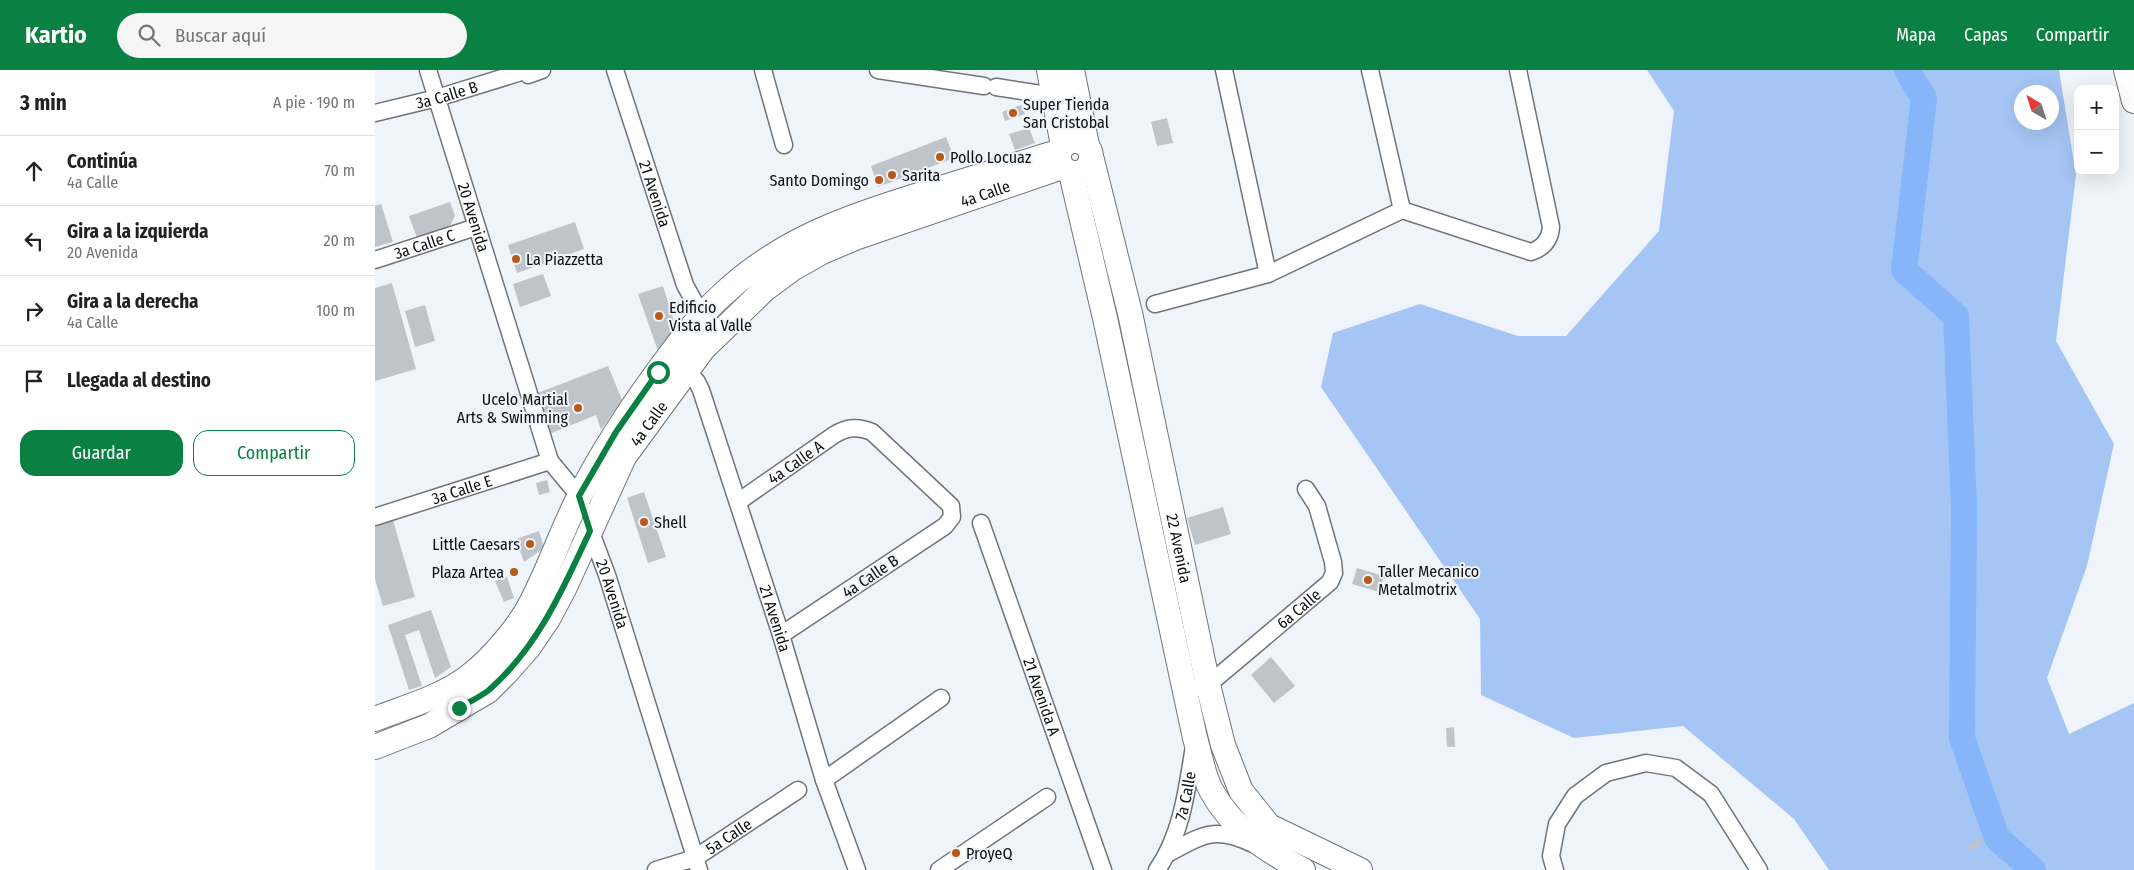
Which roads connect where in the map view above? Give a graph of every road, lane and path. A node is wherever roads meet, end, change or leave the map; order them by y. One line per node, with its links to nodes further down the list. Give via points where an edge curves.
1 (428, 70): 13 (street, 20 Avenida)
2 (615, 70): 25 (street, 21 Avenida, via 685,285)
3 (763, 70): 16 (street)
4 (877, 70): 12 (street)
5 (1049, 70): 12 (main road, 22 Avenida)
6 (1072, 70): 17 (main road, 22 Avenida)
7 (1224, 70): 22 (street)
8 (1370, 70): 19 (street)
9 (1518, 70): 19 (street, via 1551,227 1545,243 1531,252)
10 (2126, 70): 14 (main road)
11 (529, 73): 13 (street, 3a Calle B)
12 (1055, 96): 18 (main road, 22 Avenida)
13 (437, 98): 15 (street, 3a Calle B); 20 (street, 20 Avenida)
14 (2134, 102)
15 (375, 113)
16 (784, 145)
17 (1089, 152): 18 (main road, via 1090,165 1081,172); 24 (main road, 22 Avenida)
18 (1064, 159): 25 (main road, 4a Calle, via 846,218 780,250 749,272); 26 (main road, 22 Avenida); 27 (main road, 4a Calle, via 822,252 765,289 715,336)
19 (1402, 210): 22 (street)
20 (476, 227): 21 (street, 3a Calle C); 28 (street, 20 Avenida)
21 (375, 260)
22 (1268, 274): 23 (street)
23 (1155, 304)
24 (1130, 314): 26 (main road); 37 (main road, 22 Avenida)
25 (702, 316): 30 (main road, 4a Calle, via 629,412)
26 (1105, 318): 38 (main road, 22 Avenida)
27 (687, 371): 31 (street, 21 Avenida, via 701,390); 35 (main road, 4a Calle, via 625,457)
28 (550, 461): 30 (street, 20 Avenida); 33 (street, 3a Calle E)
29 (1306, 489): 37 (street, 6a Calle, via 1317,506 1333,562 1334,573 1330,582)
30 (579, 496): 35 (street, 20 Avenida); 40 (main road, 4a Calle, via 531,605 490,658 449,690)
31 (738, 502): 32 (street, 4a Calle A, via 841,431 857,428 872,432 879,438 947,500); 36 (street, 21 Avenida)
32 (952, 513): 36 (street, 4a Calle B, via 945,526)
33 (375, 517)
34 (981, 523): 52 (street, 21 Avenida A)
35 (590, 531): 42 (main road, 4a Calle, via 548,619 507,672 487,691 429,726); 48 (street, 20 Avenida, via 607,575)
36 (781, 635): 43 (street, 21 Avenida)
37 (1208, 686): 38 (street, 6a Calle); 55 (main road, 22 Avenida, via 1223,745 1241,791 1269,826)
38 (1185, 692): 41 (main road, 22 Avenida)
39 (941, 698): 43 (street)
40 (375, 719)
41 (1195, 738): 46 (main road, 22 Avenida, via 1211,790 1234,822); 47 (street, 7a Calle, via 1185,800)
42 (375, 747)
43 (824, 780): 50 (street, 21 Avenida)
44 (798, 790): 48 (street, 5a Calle)
45 (1047, 797): 51 (street)
46 (1266, 850): 47 (street, 7a Calle, via 1232,834 1203,835); 54 (main road, 22 Avenida)
47 (1169, 853): 53 (street, 7a Calle)
48 (697, 864): 49 (street, 5a Calle)
49 (656, 870)
50 (857, 870)
51 (939, 870)
52 (1103, 870)
53 (1157, 870)
54 (1303, 870)
55 (1361, 870)
56 (1555, 870): 57 (street, via 1551,856 1557,824 1575,796 1606,773 1646,763 1676,768 1711,794)
57 (1759, 870)

